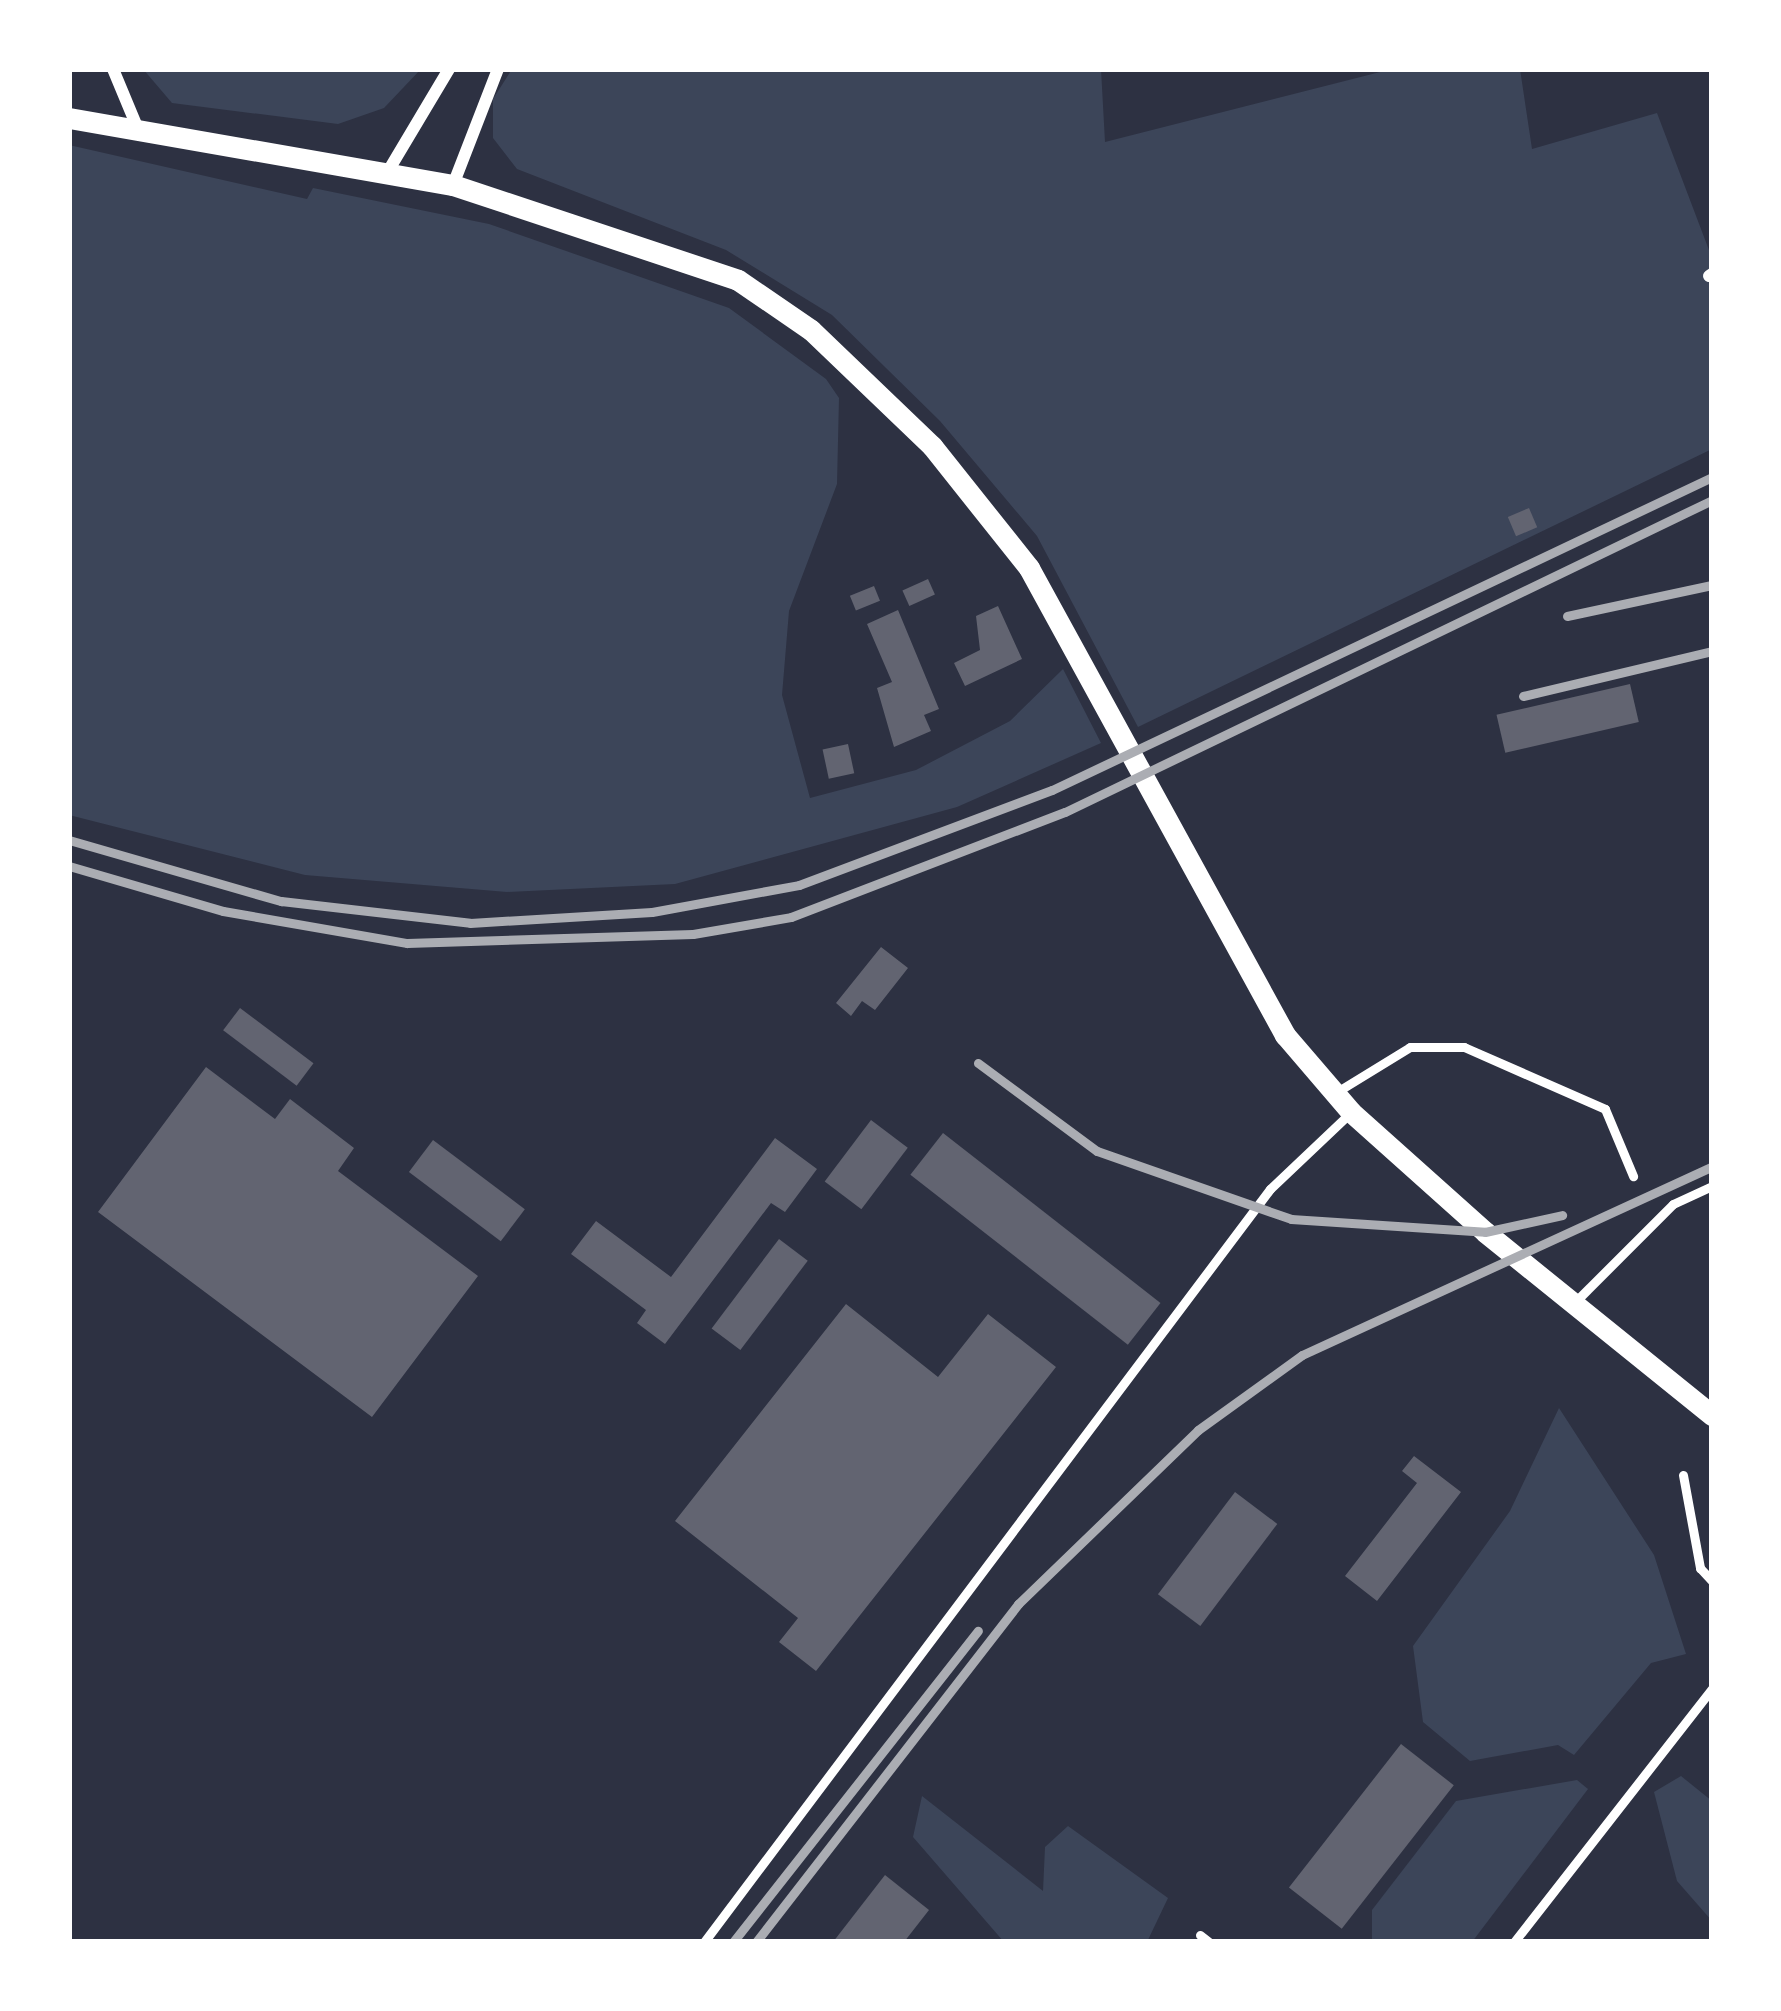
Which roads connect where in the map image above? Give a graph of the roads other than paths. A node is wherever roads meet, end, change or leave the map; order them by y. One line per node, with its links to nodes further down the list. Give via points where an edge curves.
1 (112, 69): 5 (street)
2 (449, 69): 6 (street)
3 (498, 69): 7 (street)
4 (69, 118): 5 (street)
5 (138, 129): 6 (street)
6 (388, 173): 7 (street)
7 (454, 185): 8 (street, via 738,280 811,331 982,504 1286,1035)
8 (1334, 1093): 9 (street); 10 (lane, via 1410,1047 1464,1047 1605,1109)
9 (1351, 1112): 12 (street); 17 (lane, via 1270,1189)
10 (1633, 1176)
11 (1712, 1186): 12 (lane, via 1673,1204)
12 (1574, 1303): 13 (street)
13 (1712, 1415)
14 (1683, 1475): 15 (lane, via 1700,1568)
15 (1712, 1581)
16 (1712, 1690): 18 (lane)
17 (704, 1942)
18 (1514, 1942)

